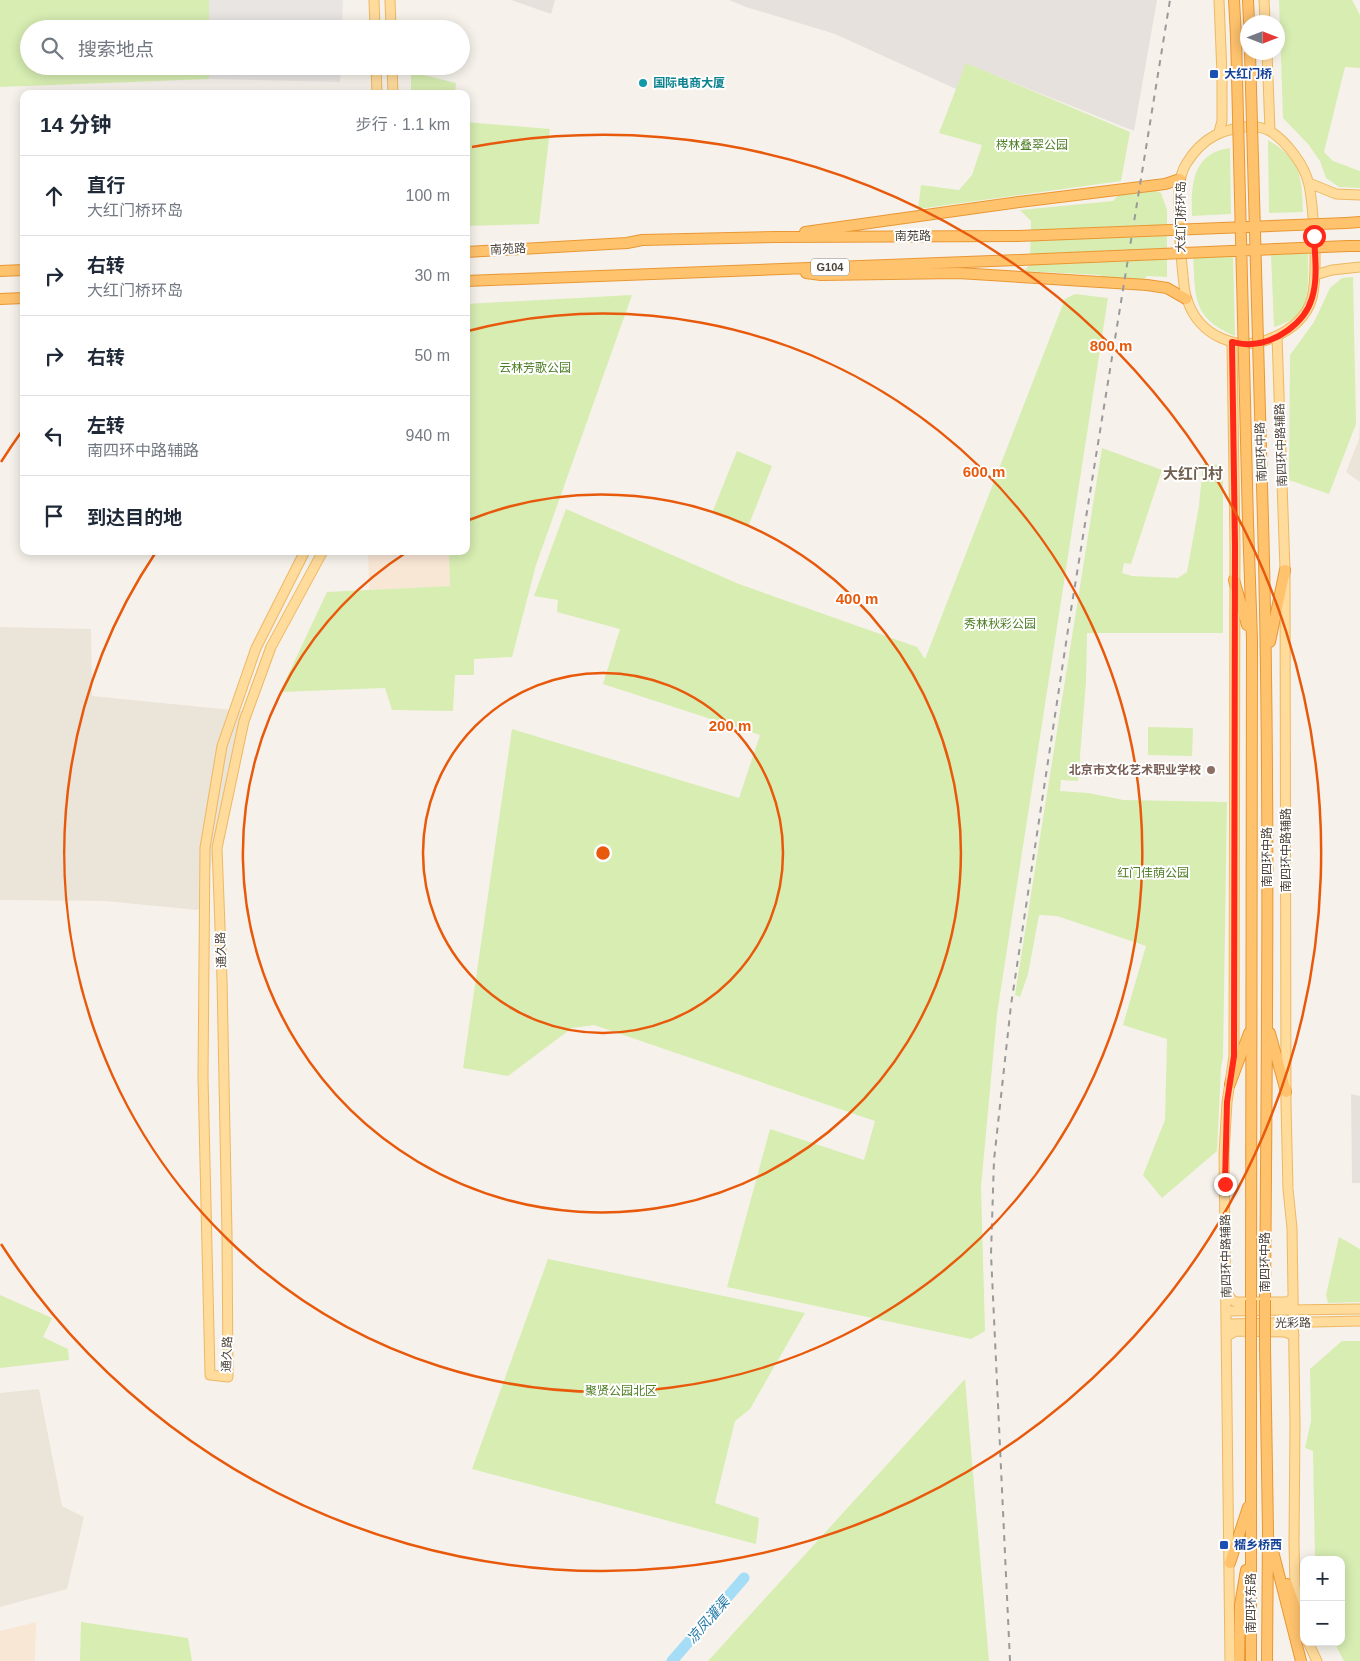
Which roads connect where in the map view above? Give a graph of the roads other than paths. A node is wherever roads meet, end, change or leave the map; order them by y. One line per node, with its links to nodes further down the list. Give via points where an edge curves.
1 (374, 0): 9 (main road)
2 (390, 0): 10 (main road)
3 (1219, 0): 18 (main road, via 1222,75)
4 (1234, 0): 43 (highway, 南四环中路, bridge)
5 (1248, 0): 7 (highway)
6 (1264, 0): 8 (main road)
7 (1249, 15)
8 (1265, 15)
9 (375, 20)
10 (391, 20)
11 (1250, 60): 44 (highway, 南四环中路, bridge)
12 (1266, 60): 17 (main road)
13 (377, 75): 15 (main road)
14 (392, 75): 16 (main road)
15 (378, 90)
16 (393, 90)
17 (1270, 131): 18 (main road, 大红门桥环岛, via 1255,126); 20 (main road, via 1292,151)
18 (1219, 132): 19 (main road, 大红门桥环岛, via 1186,164)
19 (1180, 179): 23 (highway, via 1165,184); 35 (main road, 大红门桥环岛, via 1178,240)
20 (1309, 183): 21 (main road, via 1336,194); 30 (main road)
21 (1360, 195)
22 (1360, 222): 23 (highway, 南苑路, bridge, via 1018,236)
23 (776, 237): 25 (highway, 南苑路, via 642,240)
24 (1360, 246): 27 (highway, G104, bridge)
25 (470, 252)
26 (1360, 267): 30 (main road)
27 (779, 269): 31 (highway, G104); 35 (highway, via 821,275 958,273 1146,285 1167,288)
28 (20, 270): 29 (highway)
29 (0, 271)
30 (1315, 275): 37 (main road, via 1312,298 1306,310 1293,326)
31 (487, 280): 32 (highway, G104); 33 (highway)
32 (470, 281)
33 (506, 288)
34 (20, 298): 36 (highway)
35 (1186, 298): 38 (main road, 大红门桥环岛, via 1206,329)
36 (0, 299)
37 (1277, 336): 38 (main road, via 1250,344); 41 (main road, 南四环中路辅路)
38 (1232, 342): 42 (main road, 南四环中路辅路)
39 (303, 555): 40 (main road, 通久路, via 256,648 222,746 205,848 203,1077 210,1375 228,1377 223,1008 217,848 244,720 271,647)
40 (321, 555)
41 (1285, 570): 44 (highway); 48 (main road, 南四环中路辅路)
42 (1234, 580): 43 (highway); 47 (main road, 南四环中路辅路, via 1234,1048)
43 (1252, 640): 46 (highway, 南四环中路)
44 (1266, 658): 45 (highway, 南四环中路)
45 (1267, 1021): 48 (highway); 60 (highway, 南四环中路, bridge, via 1264,1300)
46 (1251, 1028): 47 (highway); 59 (highway, 南四环中路, bridge)
47 (1230, 1084): 49 (main road, 南四环中路辅路, via 1224,1154)
48 (1286, 1092): 50 (main road, 南四环中路辅路)
49 (1227, 1293): 50 (main road, via 1236,1302 1286,1302); 53 (main road, 南四环中路辅路)
50 (1294, 1299): 52 (main road, 南四环中路辅路)
51 (1360, 1309): 52 (main road, 光彩路)
52 (1294, 1311): 53 (main road, 光彩路); 55 (main road, 南四环中路辅路)
53 (1227, 1312): 56 (main road, 南四环中路辅路)
54 (1360, 1321): 55 (main road, 光彩路)
55 (1294, 1322): 56 (main road, 光彩路); 58 (main road, 南四环中路辅路)
56 (1227, 1324): 57 (main road, 南四环中路辅路)
57 (1227, 1336): 58 (main road, via 1236,1331 1285,1332); 62 (main road, 南四环中路辅路)
58 (1294, 1336): 63 (main road, 南四环中路辅路, via 1295,1586)
59 (1251, 1496): 61 (highway, 南四环中路); 62 (highway)
60 (1268, 1531): 64 (highway); 69 (highway, 南四环中路); 70 (highway)
61 (1251, 1545): 67 (highway, via 1240,1606); 68 (highway, 南四环东路)
62 (1230, 1563): 66 (main road, 南四环中路辅路)
63 (1300, 1612)
64 (1300, 1621)
65 (1310, 1646): 71 (main road)
66 (1230, 1661)
67 (1239, 1661)
68 (1251, 1661)
69 (1267, 1661)
70 (1302, 1661)
71 (1317, 1661)

